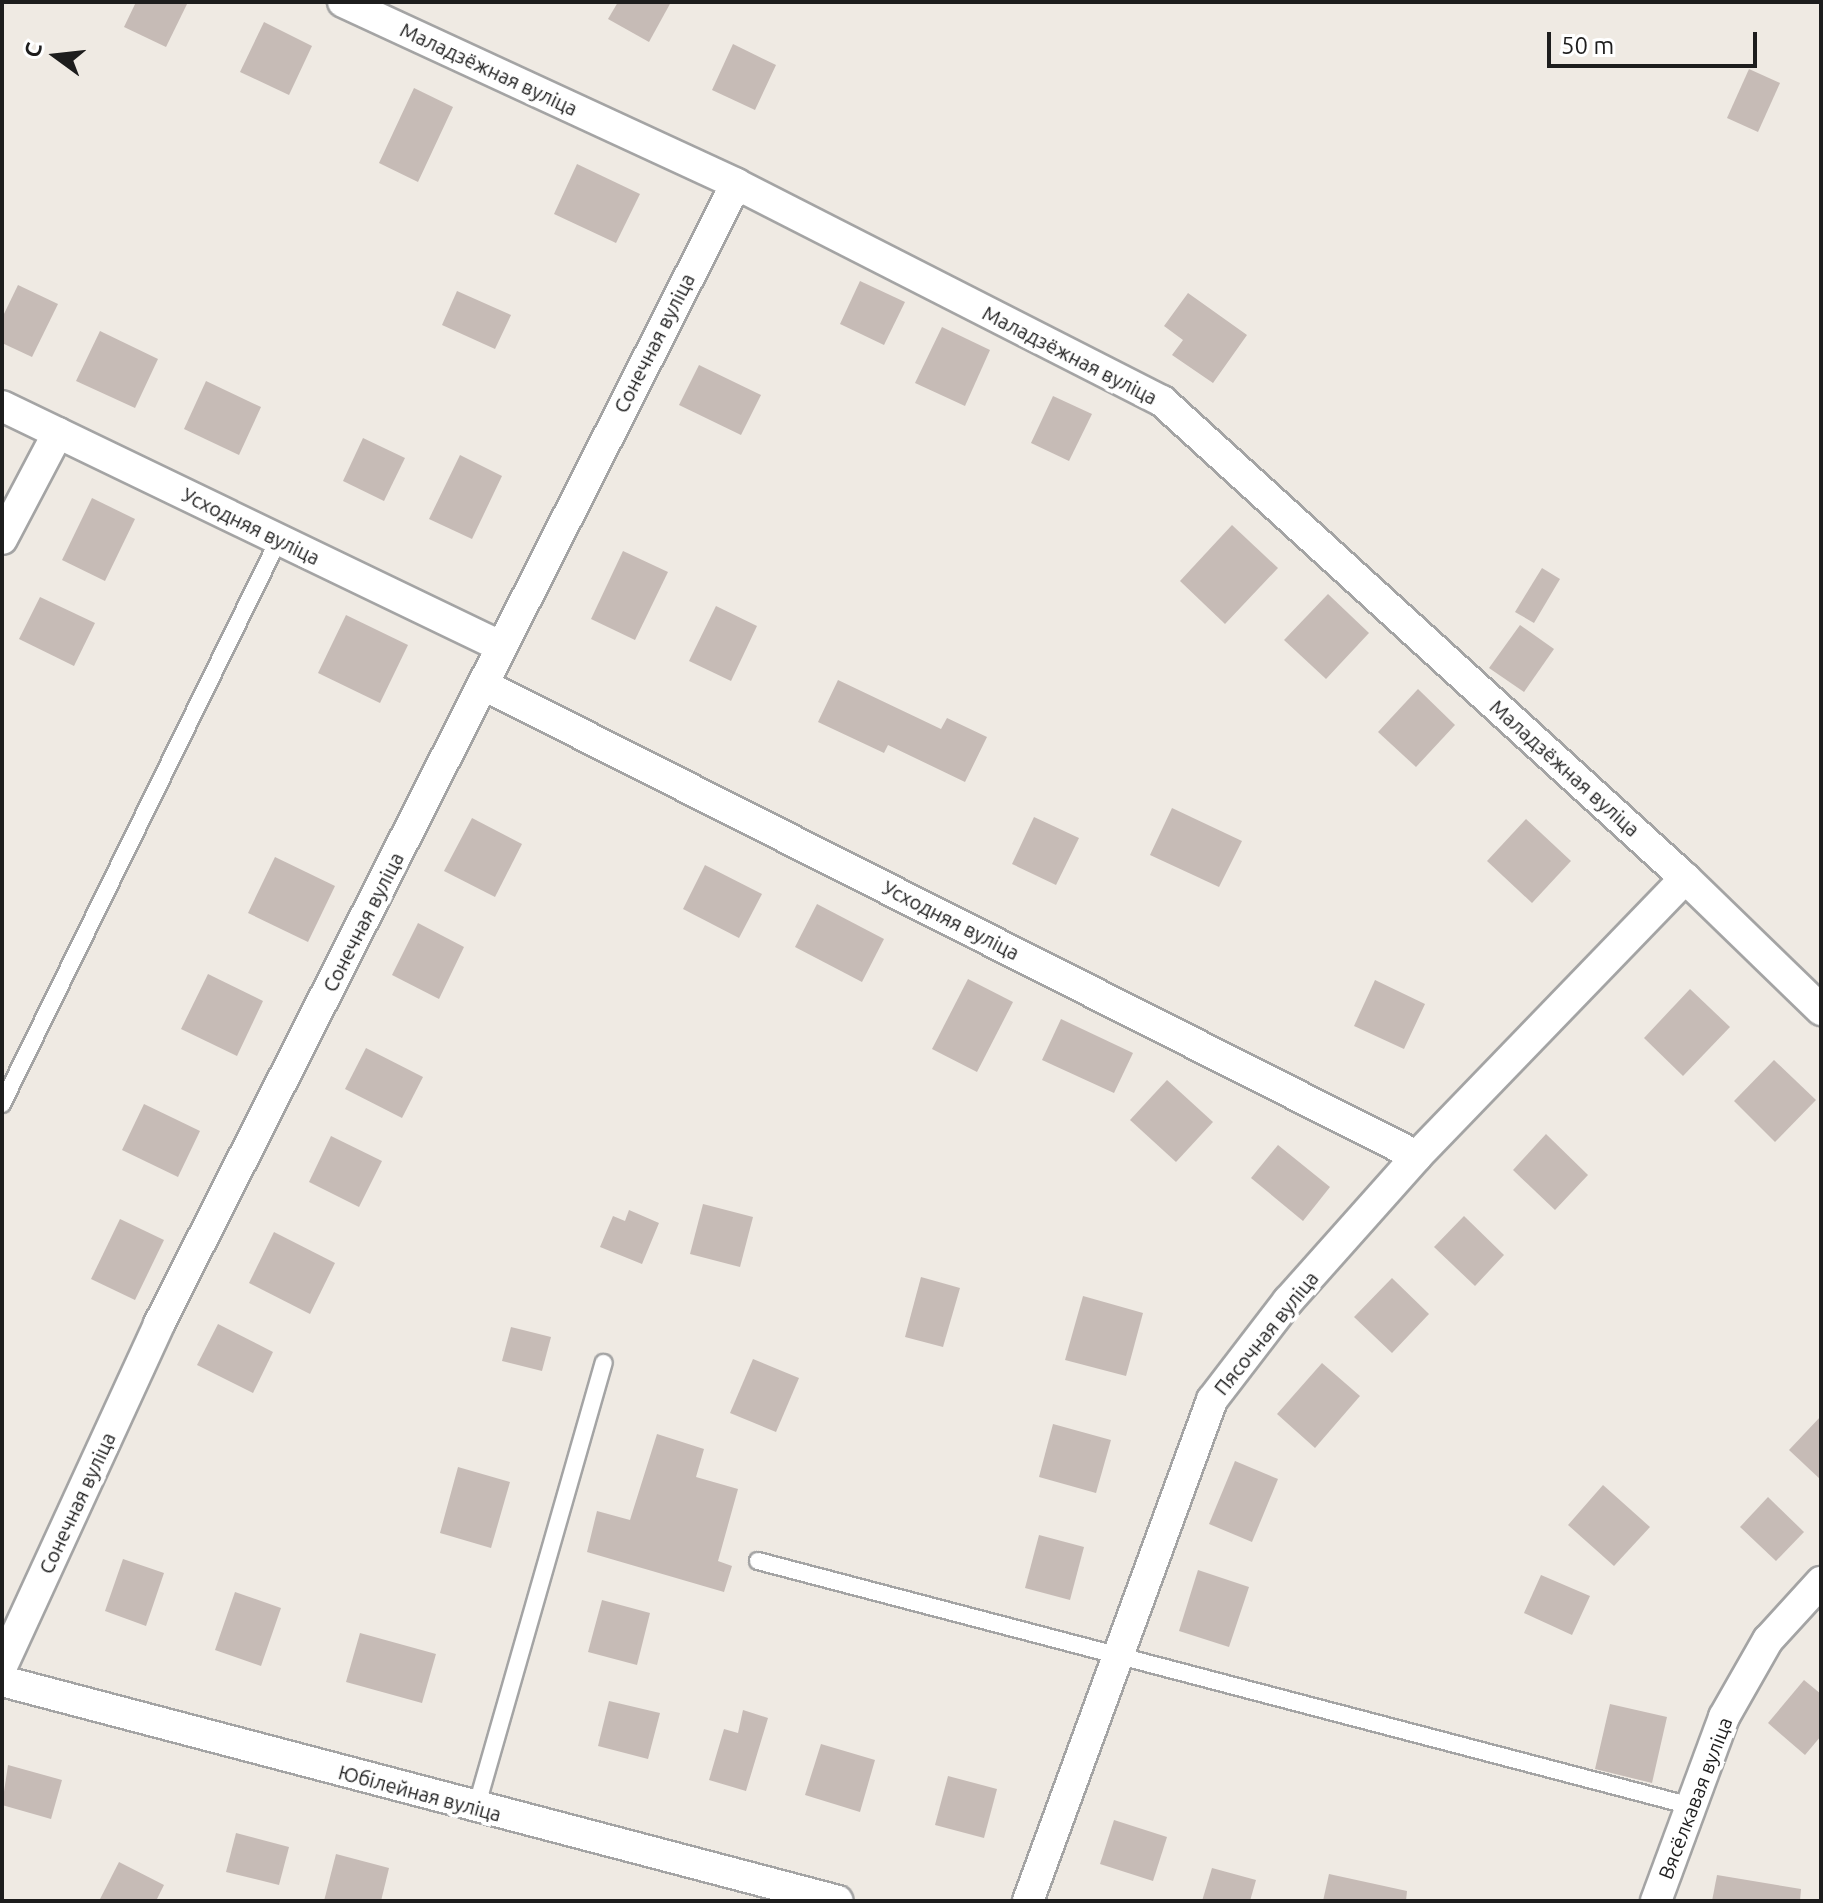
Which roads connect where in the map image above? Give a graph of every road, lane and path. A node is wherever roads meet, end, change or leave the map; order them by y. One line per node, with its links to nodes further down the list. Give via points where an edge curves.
1 (343, 2): 2 (street, Маладзёжная вуліца)
2 (736, 184): 7 (street, Сонечная вуліца); 9 (street, Маладзёжная вуліца, via 1162,401)
3 (2, 406): 4 (street, Усходняя вуліца)
4 (58, 433): 5 (street); 6 (street, Усходняя вуліца)
5 (2, 539)
6 (279, 539): 7 (street, Усходняя вуліца); 11 (lane)
7 (500, 646): 8 (street, Сонечная вуліца)
8 (484, 685): 12 (street, Усходняя вуліца); 17 (street, Сонечная вуліца, via 159,1324)
9 (1685, 878): 10 (street, Маладзёжная вуліца); 12 (street, Пясочная вуліца)
10 (1821, 1010)
11 (2, 1104)
12 (1417, 1156): 16 (street, Пясочная вуліца, via 1212,1400)
13 (604, 1363): 20 (lane)
14 (758, 1561): 16 (lane)
15 (1821, 1582): 19 (street, Вясёлкавая вуліца, via 1768,1640 1724,1717)
16 (1118, 1656): 19 (lane); 22 (street, Пясочная вуліца)
17 (2, 1666)
18 (2, 1681): 20 (street, Юбілейная вуліца)
19 (1691, 1806): 23 (street, Вясёлкавая вуліца)
20 (476, 1808): 21 (street, Юбілейная вуліца)
21 (838, 1901)
22 (1028, 1901)
23 (1656, 1901)

